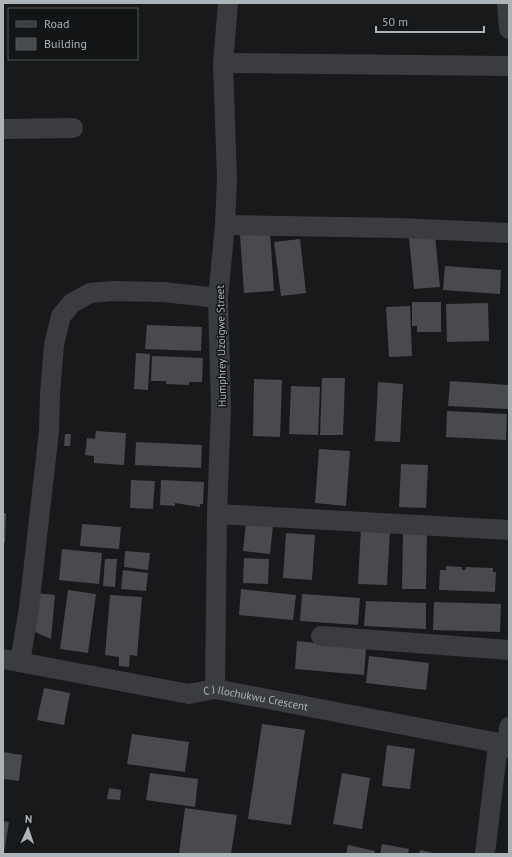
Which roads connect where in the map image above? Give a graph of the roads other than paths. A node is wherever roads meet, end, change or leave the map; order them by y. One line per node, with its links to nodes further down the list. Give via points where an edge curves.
1 (228, 3): 4 (street, Humphrey Uzoigwe Street)
2 (507, 3): 3 (street)
3 (509, 29)
4 (224, 63): 5 (street); 8 (street, Humphrey Uzoigwe Street, via 227,179)
5 (509, 66)
6 (72, 128): 7 (street)
7 (3, 129)
8 (225, 225): 9 (street); 10 (street, Humphrey Uzoigwe Street)
9 (509, 233)
10 (218, 298): 11 (street, Humphrey Uzoigwe Street, via 222,407); 15 (street, via 163,292 90,293 72,303 61,316 54,345 49,431 29,608)
11 (217, 514): 12 (street); 16 (street, Humphrey Uzoigwe Street)
12 (509, 530)
13 (321, 636): 14 (street)
14 (509, 650)
15 (11, 660): 16 (street, C J Ilochukwu Crescent, via 189,694)
16 (215, 689): 17 (street, C J Ilochukwu Crescent)
17 (508, 739): 18 (street, via 498,753)
18 (485, 854)

